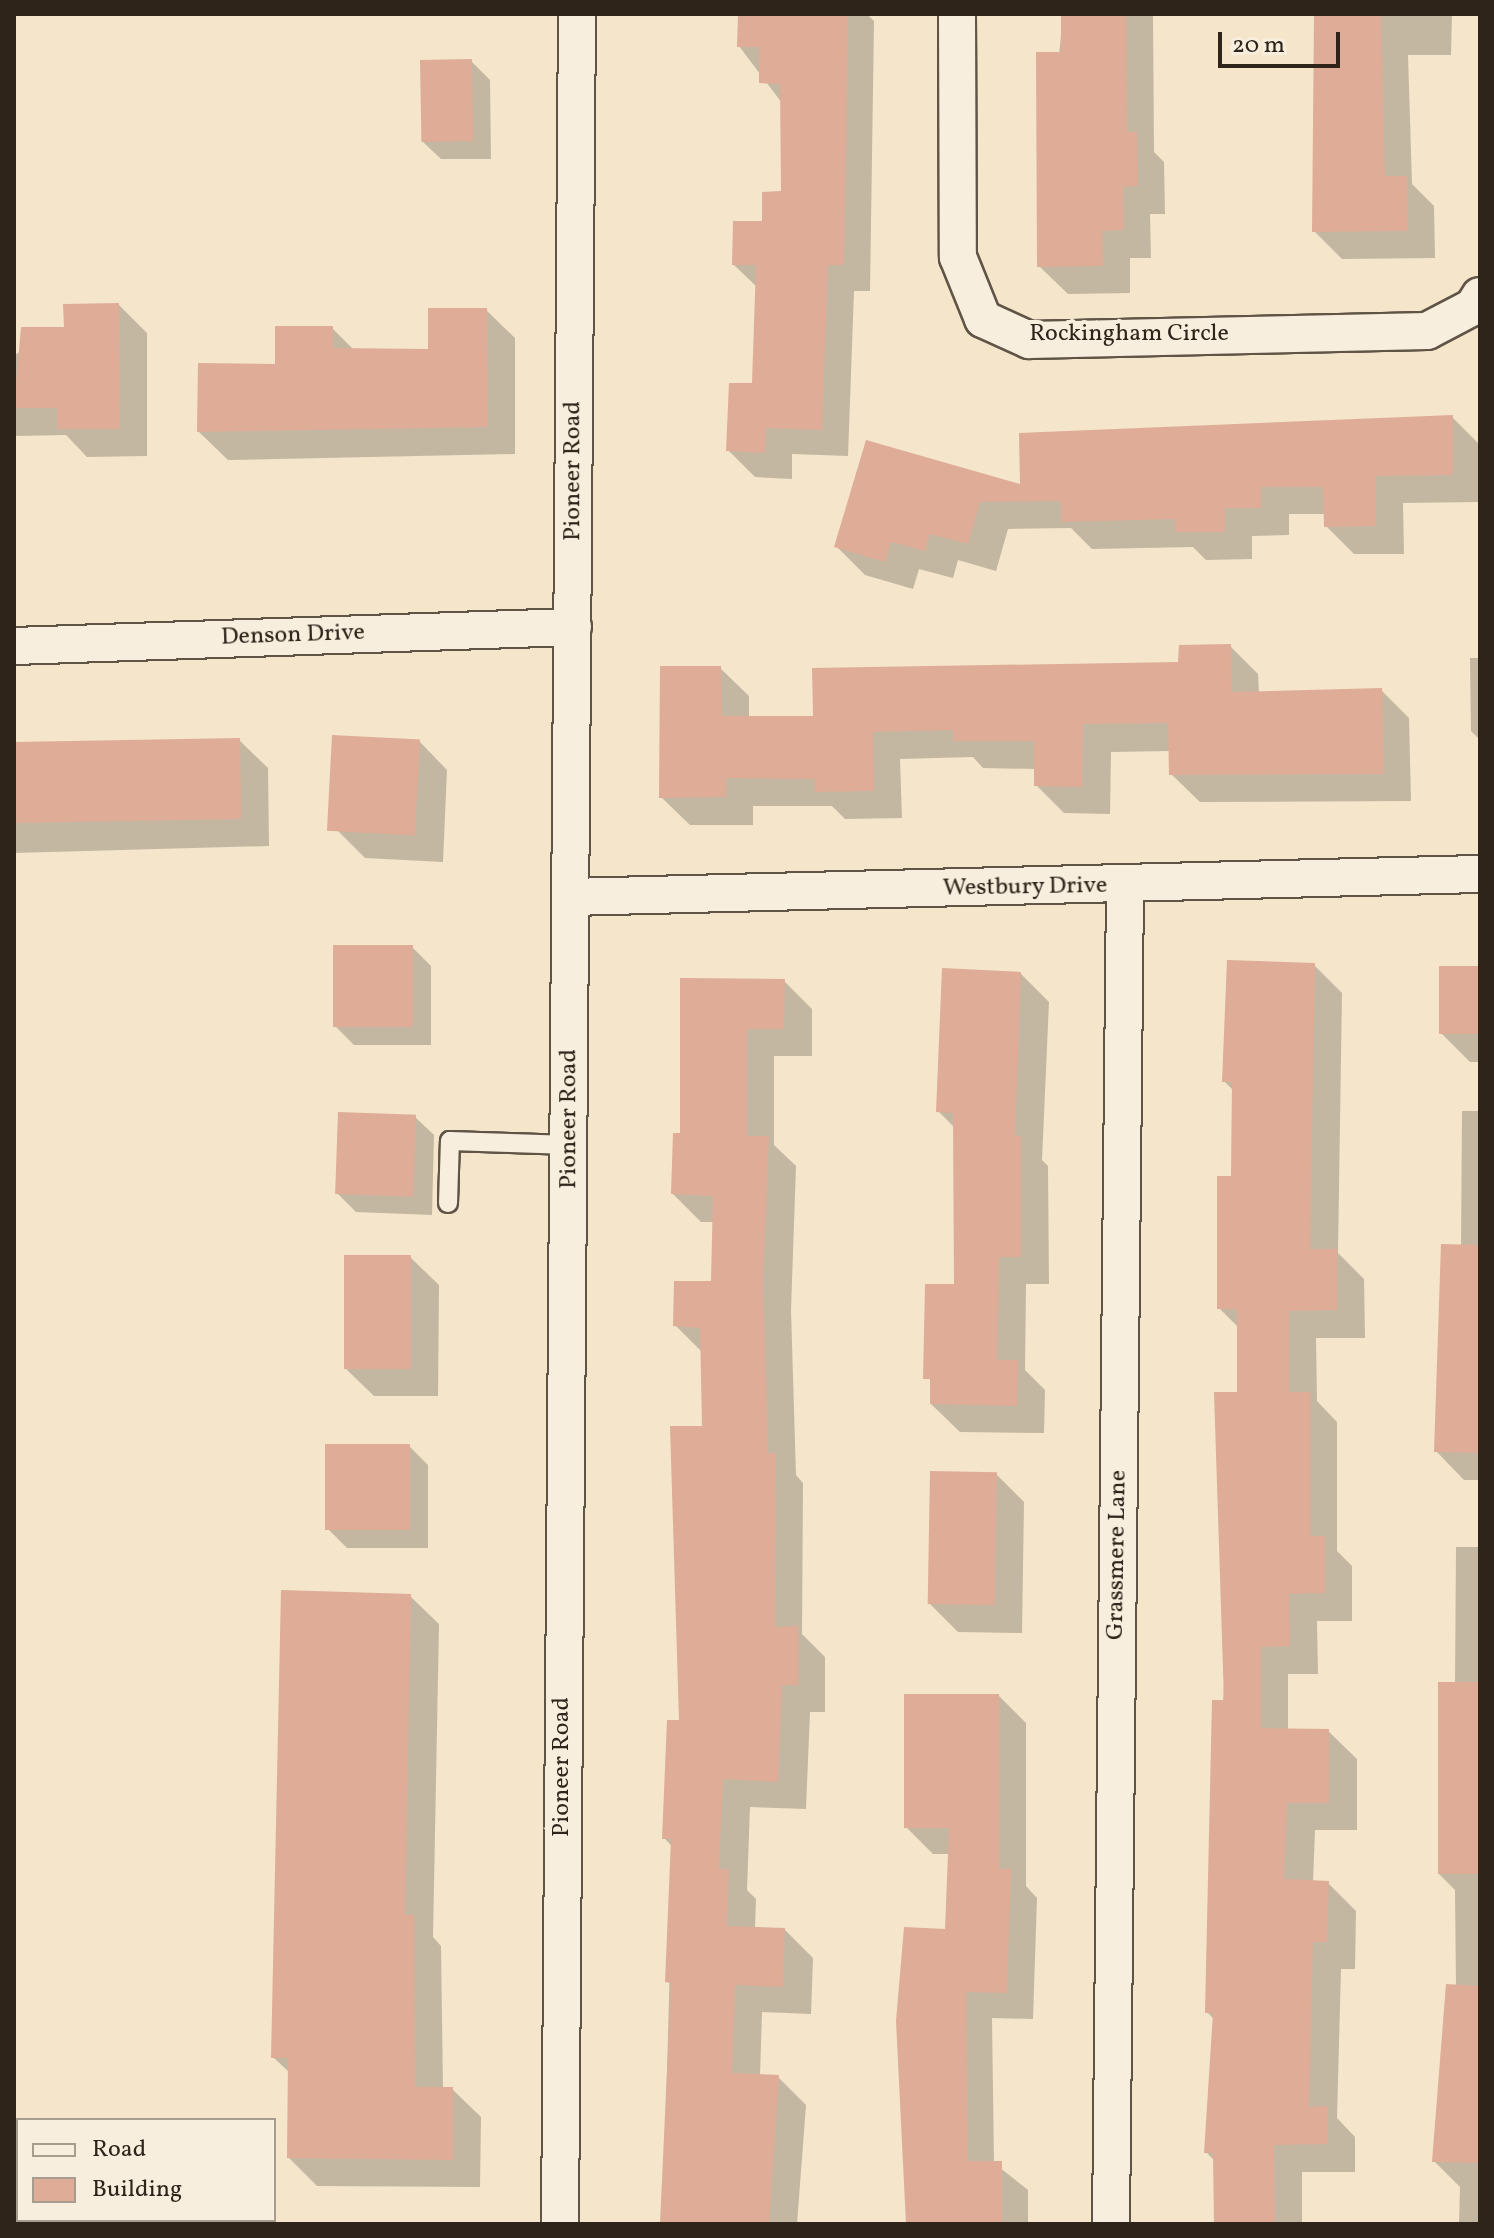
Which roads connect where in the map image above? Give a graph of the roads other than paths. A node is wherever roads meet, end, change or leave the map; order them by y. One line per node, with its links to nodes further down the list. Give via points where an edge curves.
1 (577, 14): 4 (street, Pioneer Road)
2 (957, 14): 3 (street, Rockingham Circle, via 958,257 983,319 1029,340 1427,331 1473,307)
3 (1480, 296)
4 (573, 627): 5 (street, Denson Drive); 8 (street, Pioneer Road)
5 (14, 646)
6 (1480, 874): 7 (street, Westbury Drive)
7 (1125, 886): 8 (street, Westbury Drive); 12 (street, Grassmere Lane)
8 (570, 897): 9 (street, Pioneer Road)
9 (570, 1145): 10 (lane, via 450,1141); 11 (street, Pioneer Road)
10 (448, 1203)
11 (560, 2224)
12 (1111, 2224)

